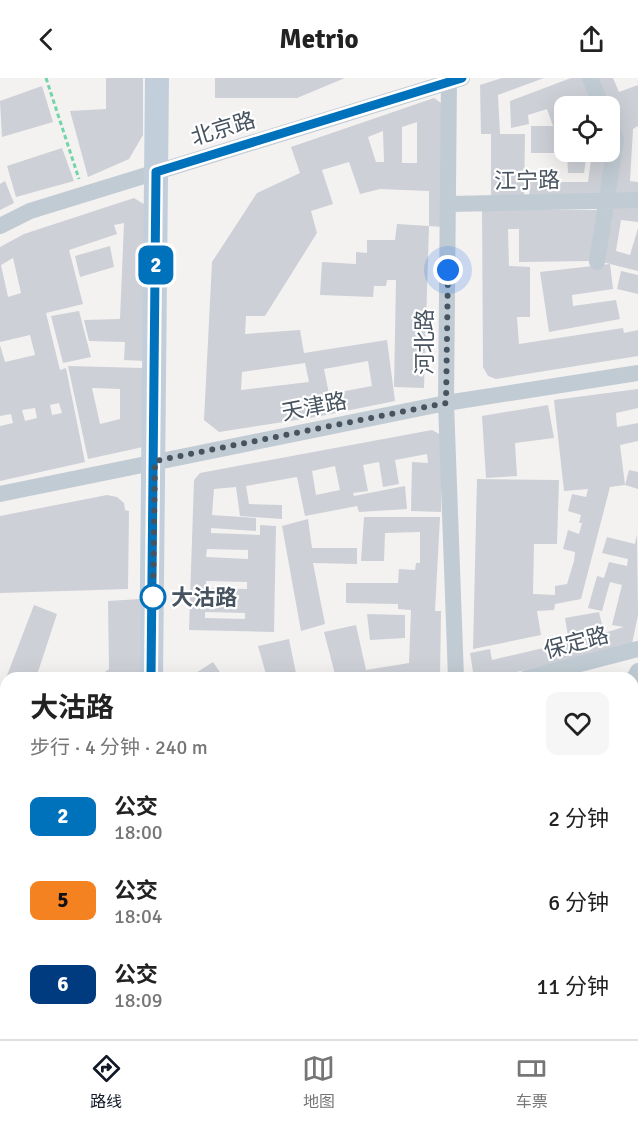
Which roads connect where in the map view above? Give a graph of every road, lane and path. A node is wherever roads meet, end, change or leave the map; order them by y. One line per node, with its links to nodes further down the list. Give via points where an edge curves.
1 (46, 78): 8 (path)
2 (157, 78): 7 (street)
3 (590, 78): 5 (street)
4 (453, 79): 7 (street, 北京路); 11 (street, 河北路)
5 (598, 96)
6 (613, 162): 10 (street)
7 (156, 172): 8 (street, 北京路); 16 (street)
8 (84, 194): 12 (street, 北京路, via 30,211)
9 (638, 200): 10 (street, 江宁路)
10 (607, 201): 11 (street, 江宁路); 13 (street)
11 (448, 204): 15 (street, 河北路)
12 (0, 226)
13 (597, 262)
14 (638, 373): 15 (street, 天津路)
15 (446, 403): 16 (street, 天津路); 20 (street, 河北路)
16 (155, 461): 17 (street, 天津路); 19 (street)
17 (0, 494)
18 (638, 648): 21 (street, 保定路)
19 (151, 672)
20 (456, 672)
21 (548, 672)

